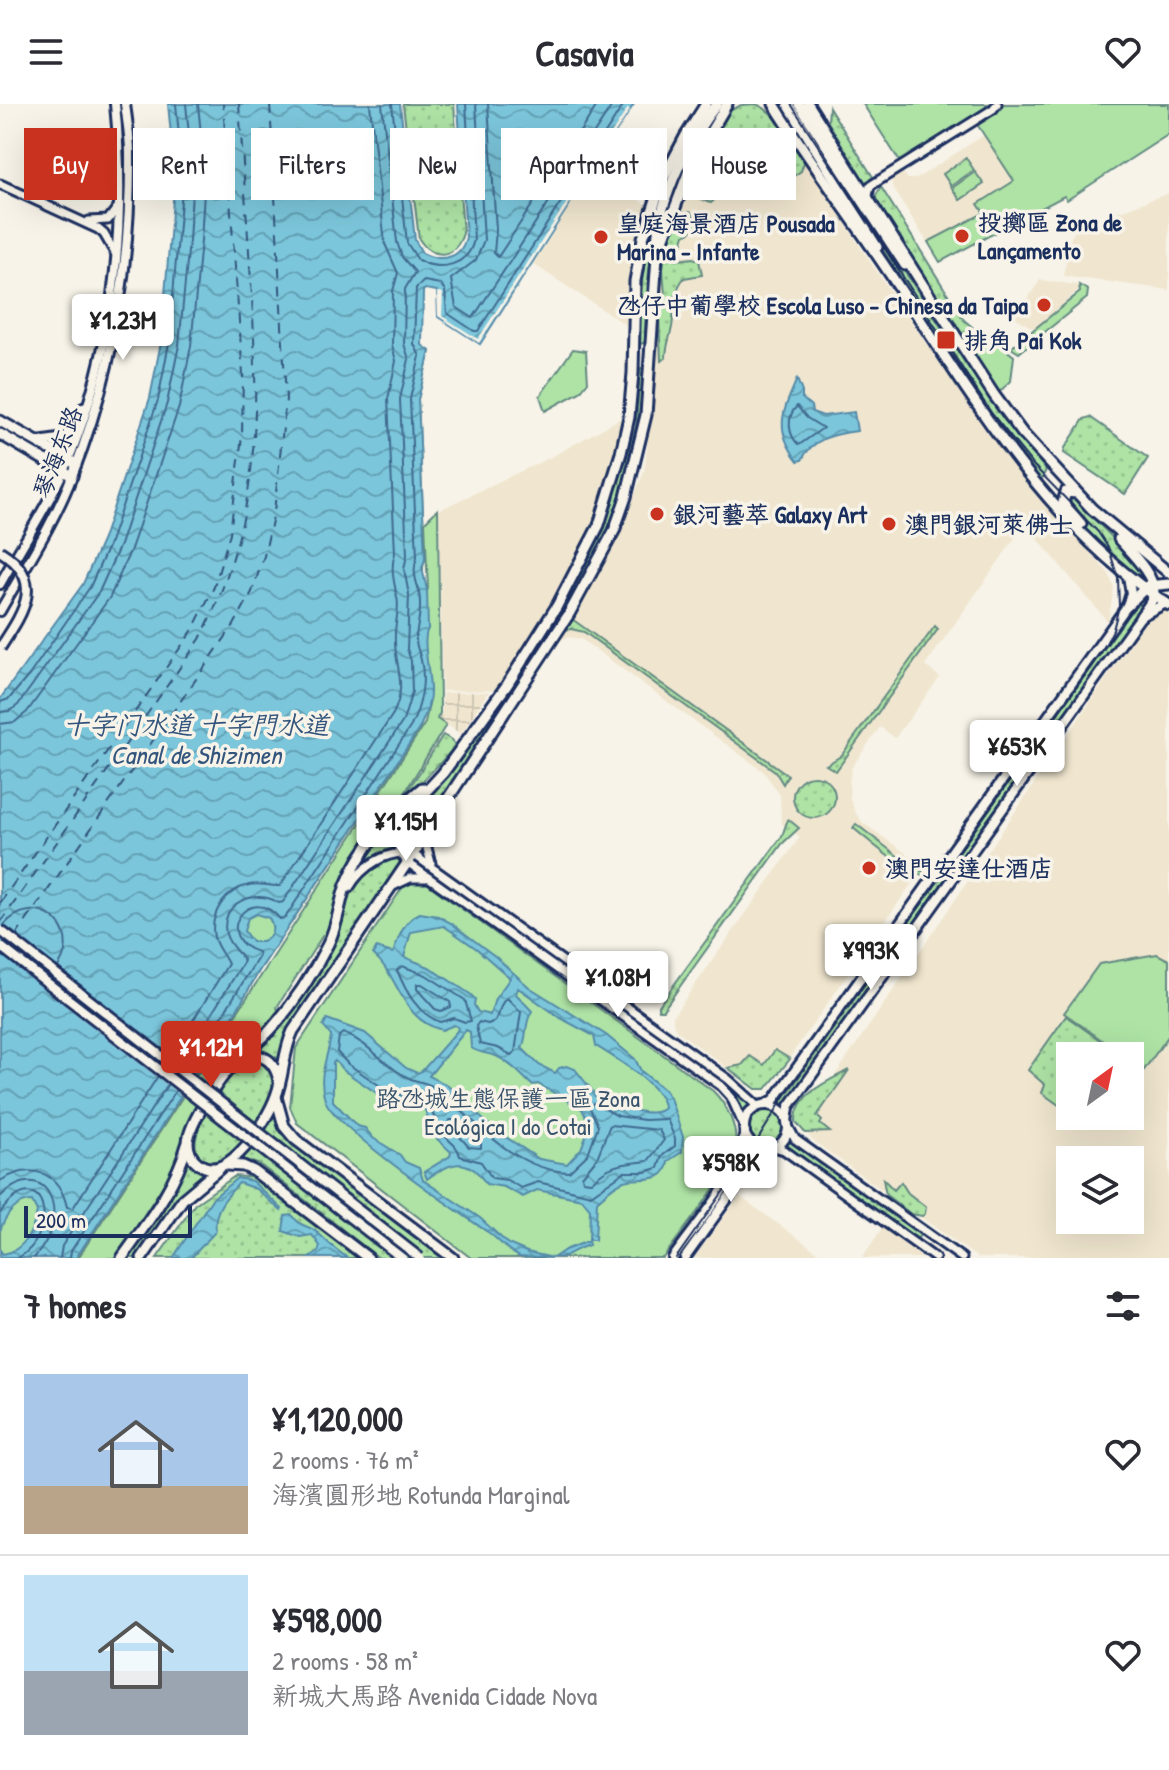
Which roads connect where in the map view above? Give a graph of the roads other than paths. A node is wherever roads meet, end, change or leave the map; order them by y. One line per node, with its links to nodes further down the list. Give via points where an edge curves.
1 (115, 104): 12 (main road, 琴海东路)
2 (125, 104): 26 (main road, 琴海东路, via 130,150 122,282 102,382)
3 (706, 104): 19 (main road, via 677,151 652,208 635,281)
4 (771, 104): 17 (main road)
5 (788, 104): 17 (main road)
6 (799, 104): 16 (main road)
7 (808, 104): 11 (main road)
8 (724, 105): 15 (main road, via 691,165); 15 (main road, via 690,146 663,207)
9 (995, 106): 11 (street, via 870,186)
10 (0, 184): 13 (street)
11 (869, 198): 16 (main road)
12 (119, 206): 13 (street, via 108,220); 14 (main road, 琴海东路)
13 (83, 221): 14 (street, via 104,234)
14 (115, 253): 22 (main road, 琴海东路, via 104,340)
15 (657, 256): 18 (main road)
16 (921, 284): 27 (main road, via 1009,415)
17 (898, 285): 29 (main road, via 986,416)
18 (651, 340): 19 (main road, via 641,348); 20 (main road)
19 (634, 344): 21 (main road)
20 (650, 364): 21 (main road); 42 (main road, via 646,415 608,544)
21 (633, 373): 41 (main road, via 621,453 590,544 507,685)
22 (87, 406): 25 (main road, via 65,438); 26 (main road, 琴海东路)
23 (0, 421): 25 (main road)
24 (0, 434): 26 (main road)
25 (36, 442): 26 (main road)
26 (70, 467): 33 (main road, 琴海东路); 38 (main road, 琴海东路, via 42,538)
27 (1078, 494): 28 (main road); 29 (main road, via 1066,492 1063,503)
28 (1105, 521): 31 (main road); 35 (main road)
29 (1090, 541): 32 (main road)
30 (0, 551): 40 (main road, bridge, via 23,573 27,596)
31 (1169, 573)
32 (1128, 577): 35 (main road); 37 (main road)
33 (0, 584)
34 (1169, 584): 35 (main road)
35 (1150, 589): 36 (main road); 37 (main road); 39 (main road)
36 (1167, 604): 39 (main road)
37 (1127, 606): 55 (main road, via 774,1100)
38 (0, 611)
39 (1141, 616): 56 (main road, via 789,1107)
40 (0, 648)
41 (448, 766): 43 (main road); 49 (main road, via 392,814 356,867)
42 (445, 803): 43 (main road, via 422,825 409,820); 44 (main road)
43 (408, 809): 45 (street, via 396,829)
44 (431, 828): 45 (main road); 46 (street, via 427,854)
45 (407, 856): 46 (street); 47 (street); 48 (main road); 49 (street, via 365,868)
46 (434, 868): 55 (street)
47 (432, 880): 48 (street, via 410,878); 57 (street, via 721,1086)
48 (388, 890): 53 (main road, via 293,1031)
49 (342, 900): 52 (main road, via 327,948 285,1012)
50 (0, 930): 67 (main road, bridge)
51 (0, 946): 66 (main road, bridge)
52 (237, 1062): 53 (main road, via 260,1056 274,1065); 58 (main road, via 214,1090)
53 (279, 1081): 54 (main road)
54 (276, 1097): 60 (main road, via 246,1145); 68 (main road, via 284,1126 295,1139)
55 (761, 1106): 56 (main road, via 781,1111); 57 (main road, via 748,1114)
56 (787, 1123): 59 (main road, via 784,1138); 61 (street, via 795,1139)
57 (744, 1129): 59 (main road, via 751,1142); 69 (main road, via 734,1171)
58 (188, 1138): 60 (main road, via 196,1162 211,1169); 64 (main road, via 177,1171)
59 (771, 1148): 62 (street, via 784,1150); 70 (main road, via 758,1156)
60 (224, 1167): 63 (main road, via 183,1199); 65 (main road, via 254,1171)
61 (929, 1234): 62 (street); 72 (street)
62 (920, 1247): 71 (street)
63 (143, 1256)
64 (123, 1258)
65 (368, 1258)
66 (402, 1258)
67 (420, 1258)
68 (453, 1258)
69 (673, 1258)
70 (685, 1258)
71 (935, 1258)
72 (962, 1258)

